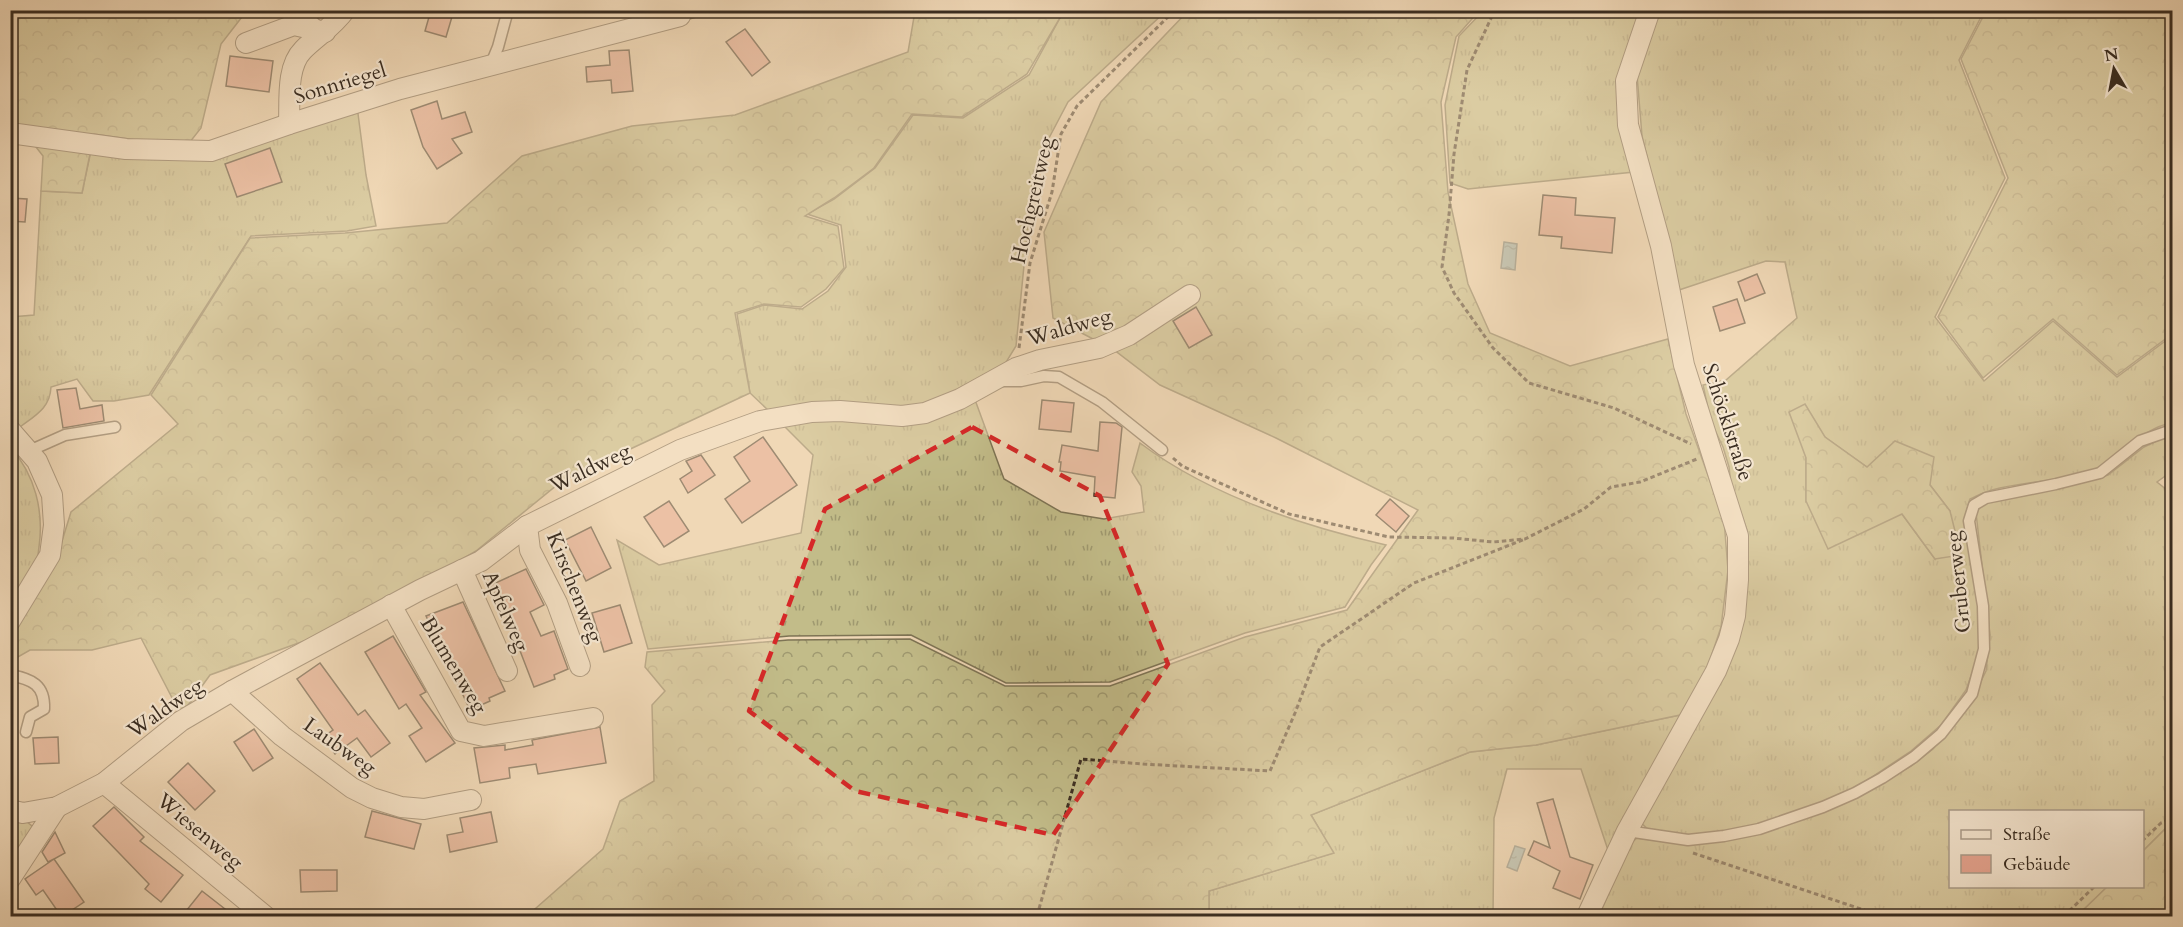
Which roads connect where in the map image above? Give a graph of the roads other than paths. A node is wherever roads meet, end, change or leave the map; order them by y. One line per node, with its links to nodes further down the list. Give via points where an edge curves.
1 (300, 10): 6 (lane)
2 (345, 10): 6 (street)
3 (508, 10): 8 (lane)
4 (1650, 10): 32 (street, Schöcklstraße, via 1626,81 1628,126 1661,246 1684,365 1738,536 1738,580 1735,616 1716,671)
5 (690, 13): 8 (street, Sonnriegel)
6 (325, 32): 7 (street, via 294,25); 9 (street, via 301,51 291,72)
7 (246, 43)
8 (491, 64): 9 (street, Sonnriegel)
9 (289, 123): 10 (street, Sonnriegel, via 211,151 126,149)
10 (10, 133)
11 (1190, 295): 12 (street, Waldweg, via 1129,335 1099,348 1040,360)
12 (994, 380): 16 (lane, via 1059,377 1102,402); 18 (street, Waldweg, via 925,413 902,416 812,412 760,421 680,450)
13 (115, 427): 17 (lane, via 65,435)
14 (10, 430): 17 (street)
15 (2172, 430): 32 (lane, Gruberweg, via 2140,441 2100,473 1986,498 1974,506 1970,521 1983,606 1984,649 1972,694 1941,734 1914,757 1855,793 1759,830 1688,840)
16 (1162, 450)
17 (29, 451): 21 (street, via 52,495 54,525 50,555)
18 (526, 526): 19 (street, Waldweg, via 481,561); 22 (street, Kirschenweg, via 530,550 557,603)
19 (462, 570): 20 (street, Waldweg); 23 (street, Apfelweg)
20 (391, 605): 25 (street, Waldweg); 26 (street, Blumenweg, via 461,731 484,736)
21 (10, 621)
22 (580, 666)
23 (507, 671)
24 (10, 675): 27 (lane, via 38,686 44,697 44,709 30,717)
25 (232, 691): 28 (street, Waldweg, via 181,722); 29 (street, Laubweg, via 282,735 352,788 372,798 424,809)
26 (592, 718)
27 (26, 732)
28 (104, 783): 30 (street, Waldweg); 34 (street, Wiesenweg)
29 (471, 800)
30 (57, 807): 31 (street, Waldweg, via 23,813); 33 (street, Waldweg)
31 (10, 810)
32 (1627, 831): 35 (street, Schöcklstraße)
33 (10, 879)
34 (265, 916)
35 (1587, 916)

